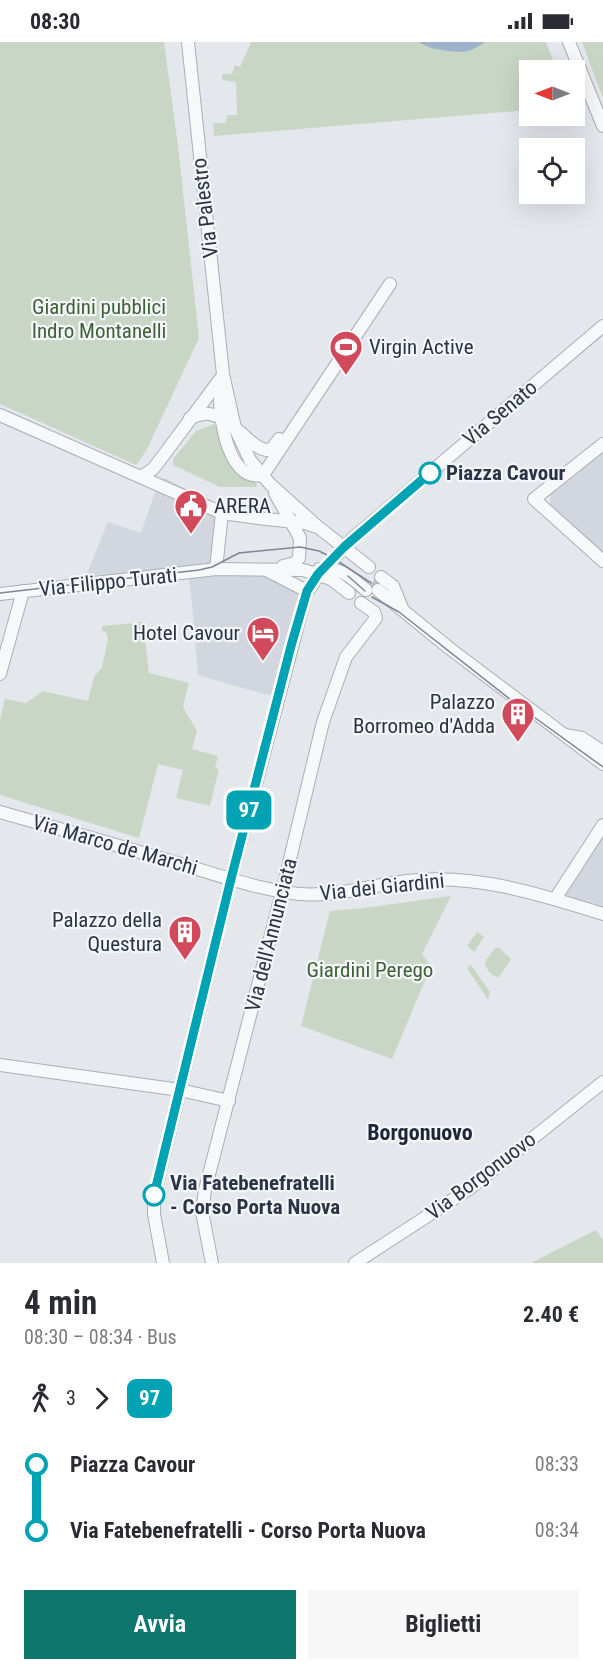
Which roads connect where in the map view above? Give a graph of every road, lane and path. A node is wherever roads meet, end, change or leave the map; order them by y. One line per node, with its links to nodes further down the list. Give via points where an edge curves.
1 (188, 42): 6 (street, Via Palestro)
2 (569, 42): 3 (street)
3 (603, 126)
4 (387, 282): 12 (street)
5 (603, 326): 18 (street, Via Senato)
6 (223, 375): 8 (street); 9 (street); 10 (street)
7 (0, 415): 13 (street)
8 (190, 418): 9 (street, via 208,414); 13 (street, via 153,469)
9 (221, 418): 10 (street); 14 (street, via 237,464 246,474)
10 (235, 428): 12 (street, via 261,449); 14 (street, via 245,453)
11 (603, 444): 19 (street, via 534,499)
12 (276, 450): 14 (street)
13 (141, 477): 15 (street)
14 (266, 479): 16 (street); 17 (street)
15 (222, 513): 16 (street); 20 (street)
16 (291, 521): 17 (street); 21 (street, via 300,538 299,558 295,563)
17 (318, 527): 18 (street)
18 (347, 549): 22 (street); 23 (street)
19 (603, 561)
20 (216, 569): 21 (street); 24 (street, Via Filippo Turati)
21 (266, 570): 22 (street); 25 (street)
22 (322, 572): 23 (street, via 331,579); 25 (street)
23 (367, 587): 27 (street); 27 (street, via 393,586); 35 (street, Via dell'Annunciata, via 376,618 346,657 323,722)
24 (23, 591): 26 (street, Via Filippo Turati); 28 (street)
25 (307, 591): 34 (street)
26 (0, 594)
27 (404, 612): 29 (street)
28 (0, 674)
29 (564, 735): 30 (street, via 582,738); 31 (street)
30 (603, 752)
31 (603, 764)
32 (0, 812): 34 (street, Via Marco de Marchi)
33 (603, 825): 36 (street)
34 (231, 879): 35 (street, Via dei Giardini); 40 (street)
35 (282, 891): 36 (street, Via dei Giardini, via 324,894 446,879 500,885); 41 (street, Via dell'Annunciata)
36 (555, 899): 37 (street, Via dei Giardini)
37 (603, 914)
38 (0, 1065): 40 (street)
39 (603, 1082): 44 (street, Via Borgonuovo, via 470,1189)
40 (180, 1090): 41 (street); 42 (street, via 154,1196)
41 (229, 1101): 43 (street, Via dell'Annunciata, via 203,1202)
42 (163, 1263)
43 (212, 1263)
44 (355, 1263)

